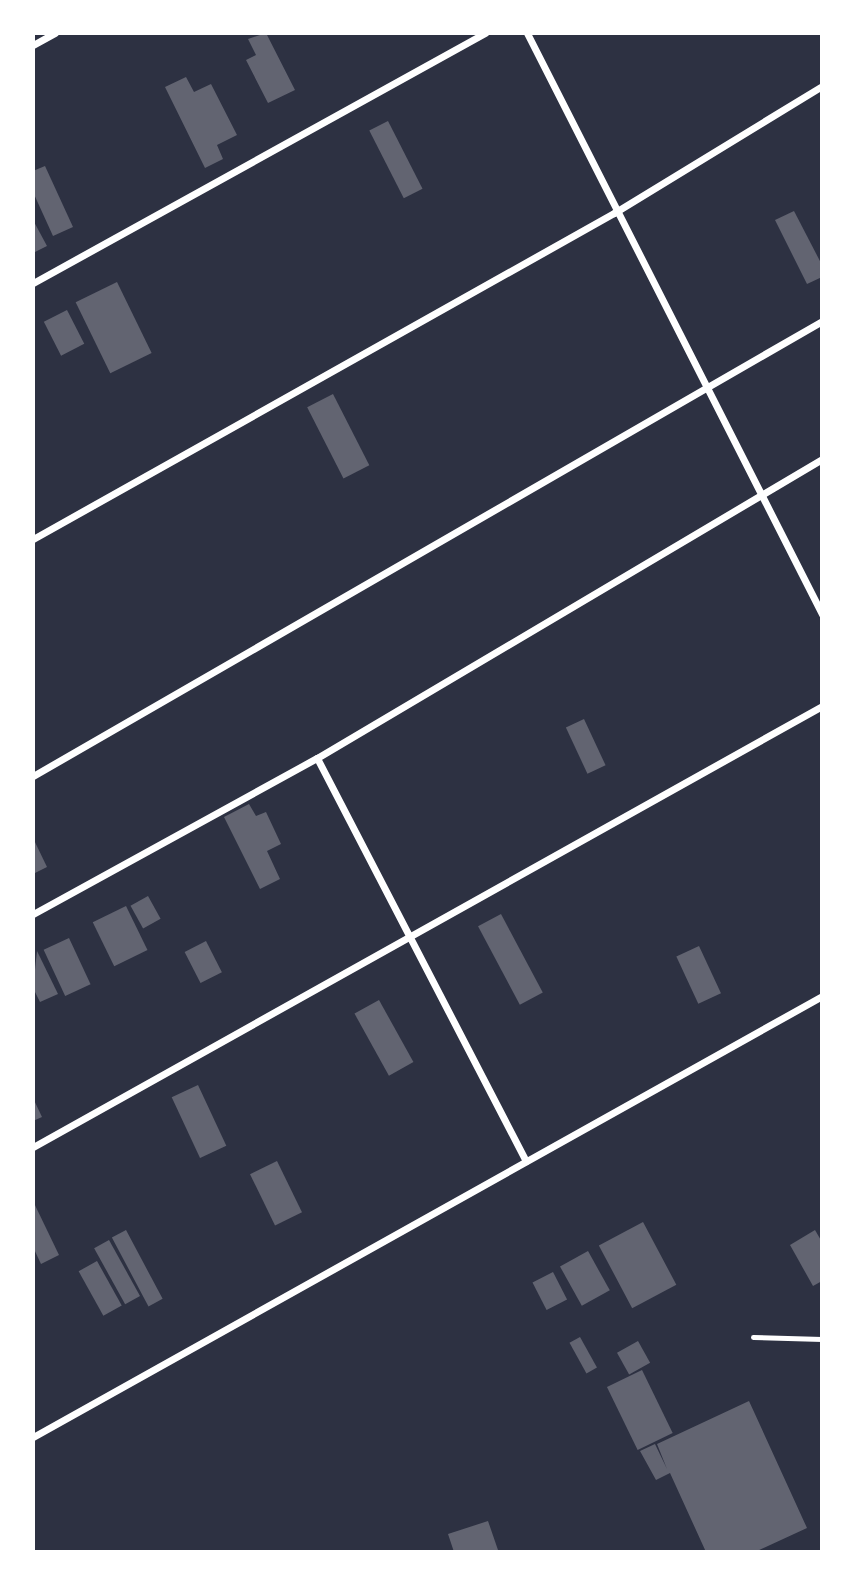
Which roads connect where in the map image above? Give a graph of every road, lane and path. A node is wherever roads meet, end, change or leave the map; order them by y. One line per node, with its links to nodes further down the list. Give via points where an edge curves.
1 (55, 33): 4 (street)
2 (485, 33): 7 (street)
3 (527, 33): 6 (street)
4 (33, 45)
5 (822, 86): 6 (street)
6 (614, 213): 9 (street); 12 (street)
7 (33, 283)
8 (822, 321): 9 (street)
9 (705, 390): 11 (street); 16 (street)
10 (822, 459): 11 (street)
11 (762, 500): 13 (street); 15 (street)
12 (33, 539)
13 (822, 614)
14 (822, 706): 18 (street)
15 (317, 758): 17 (street); 18 (street)
16 (33, 776)
17 (33, 914)
18 (406, 937): 20 (street); 21 (street)
19 (822, 996): 21 (street)
20 (33, 1147)
21 (526, 1161): 24 (street)
22 (753, 1337): 23 (lane)
23 (822, 1339)
24 (33, 1437)

